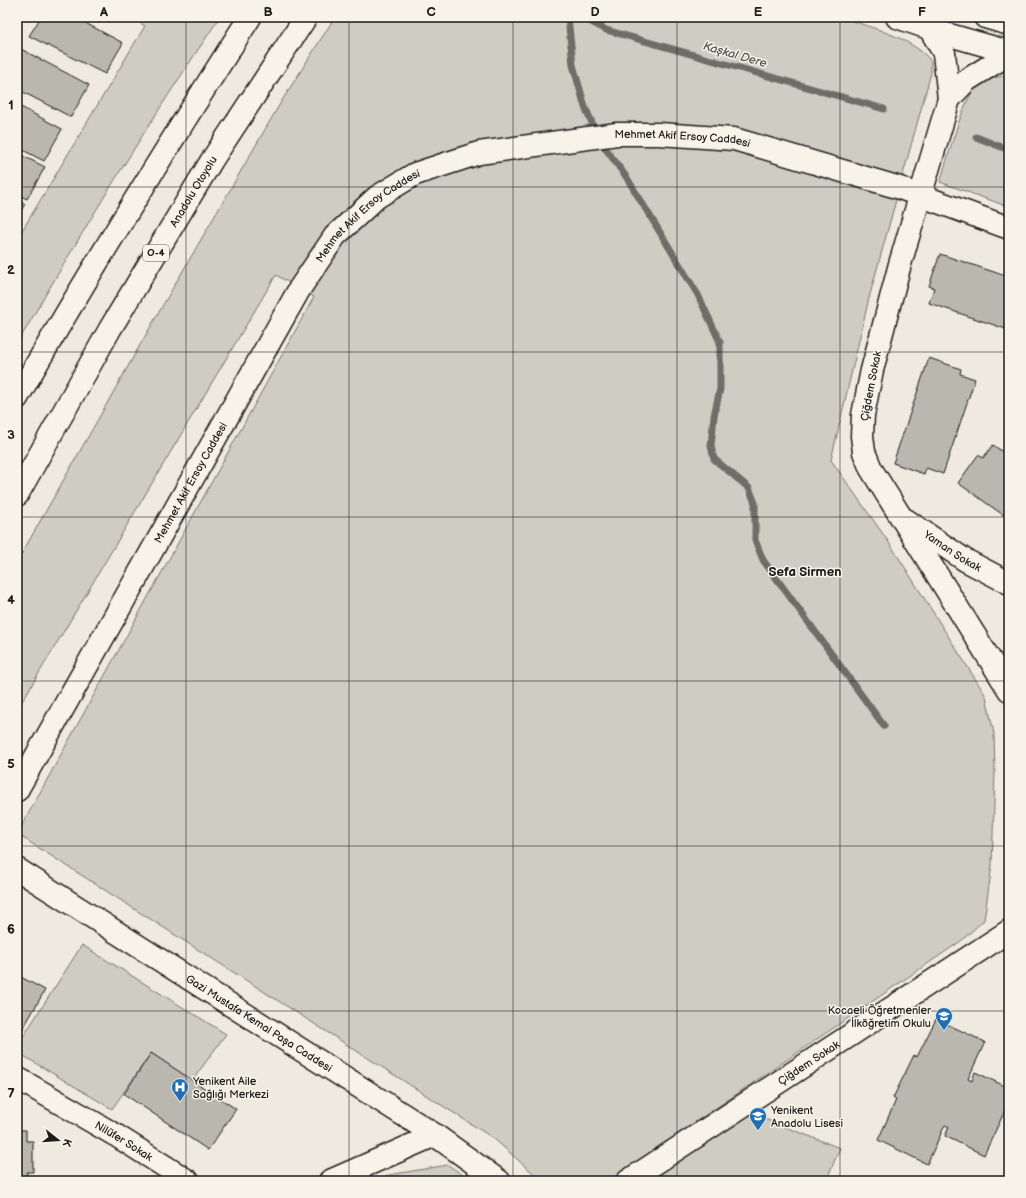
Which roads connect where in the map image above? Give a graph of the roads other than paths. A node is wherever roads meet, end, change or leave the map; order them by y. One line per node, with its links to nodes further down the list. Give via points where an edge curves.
1 (250, 17): 11 (main road, via 174,136)
2 (306, 17): 12 (main road, Anadolu Otoyolu / O-4, via 212,160 114,323)
3 (897, 17): 6 (main road)
4 (985, 17): 5 (main road)
5 (1009, 24)
6 (930, 28): 7 (main road); 8 (main road, via 944,53)
7 (1009, 53): 8 (main road, via 967,80)
8 (949, 99): 9 (main road, Çiğdem Sokak)
9 (920, 195): 10 (main road, Mehmet Akif Ersoy Caddesi); 13 (main road, Çiğdem Sokak, via 878,347 863,415 864,452 871,469); 16 (main road, Mehmet Akif Ersoy Caddesi, via 734,139 617,134 479,153 415,174 377,197 336,236 300,288)
10 (1009, 228)
11 (17, 398)
12 (17, 495)
13 (899, 515): 14 (main road, Yaman Sokak, via 965,560); 15 (main road, Çiğdem Sokak)
14 (1009, 583)
15 (1009, 690)
16 (17, 790)
17 (17, 869): 20 (main road, Gazi Mustafa Kemal Paşa Caddesi)
18 (1009, 931): 24 (main road, Çiğdem Sokak)
19 (17, 1078): 21 (main road, Nilüfer Sokak)
20 (435, 1134): 22 (main road); 23 (main road, Gazi Mustafa Kemal Paşa Caddesi)
21 (188, 1181)
22 (330, 1181)
23 (500, 1181)
24 (628, 1181)

